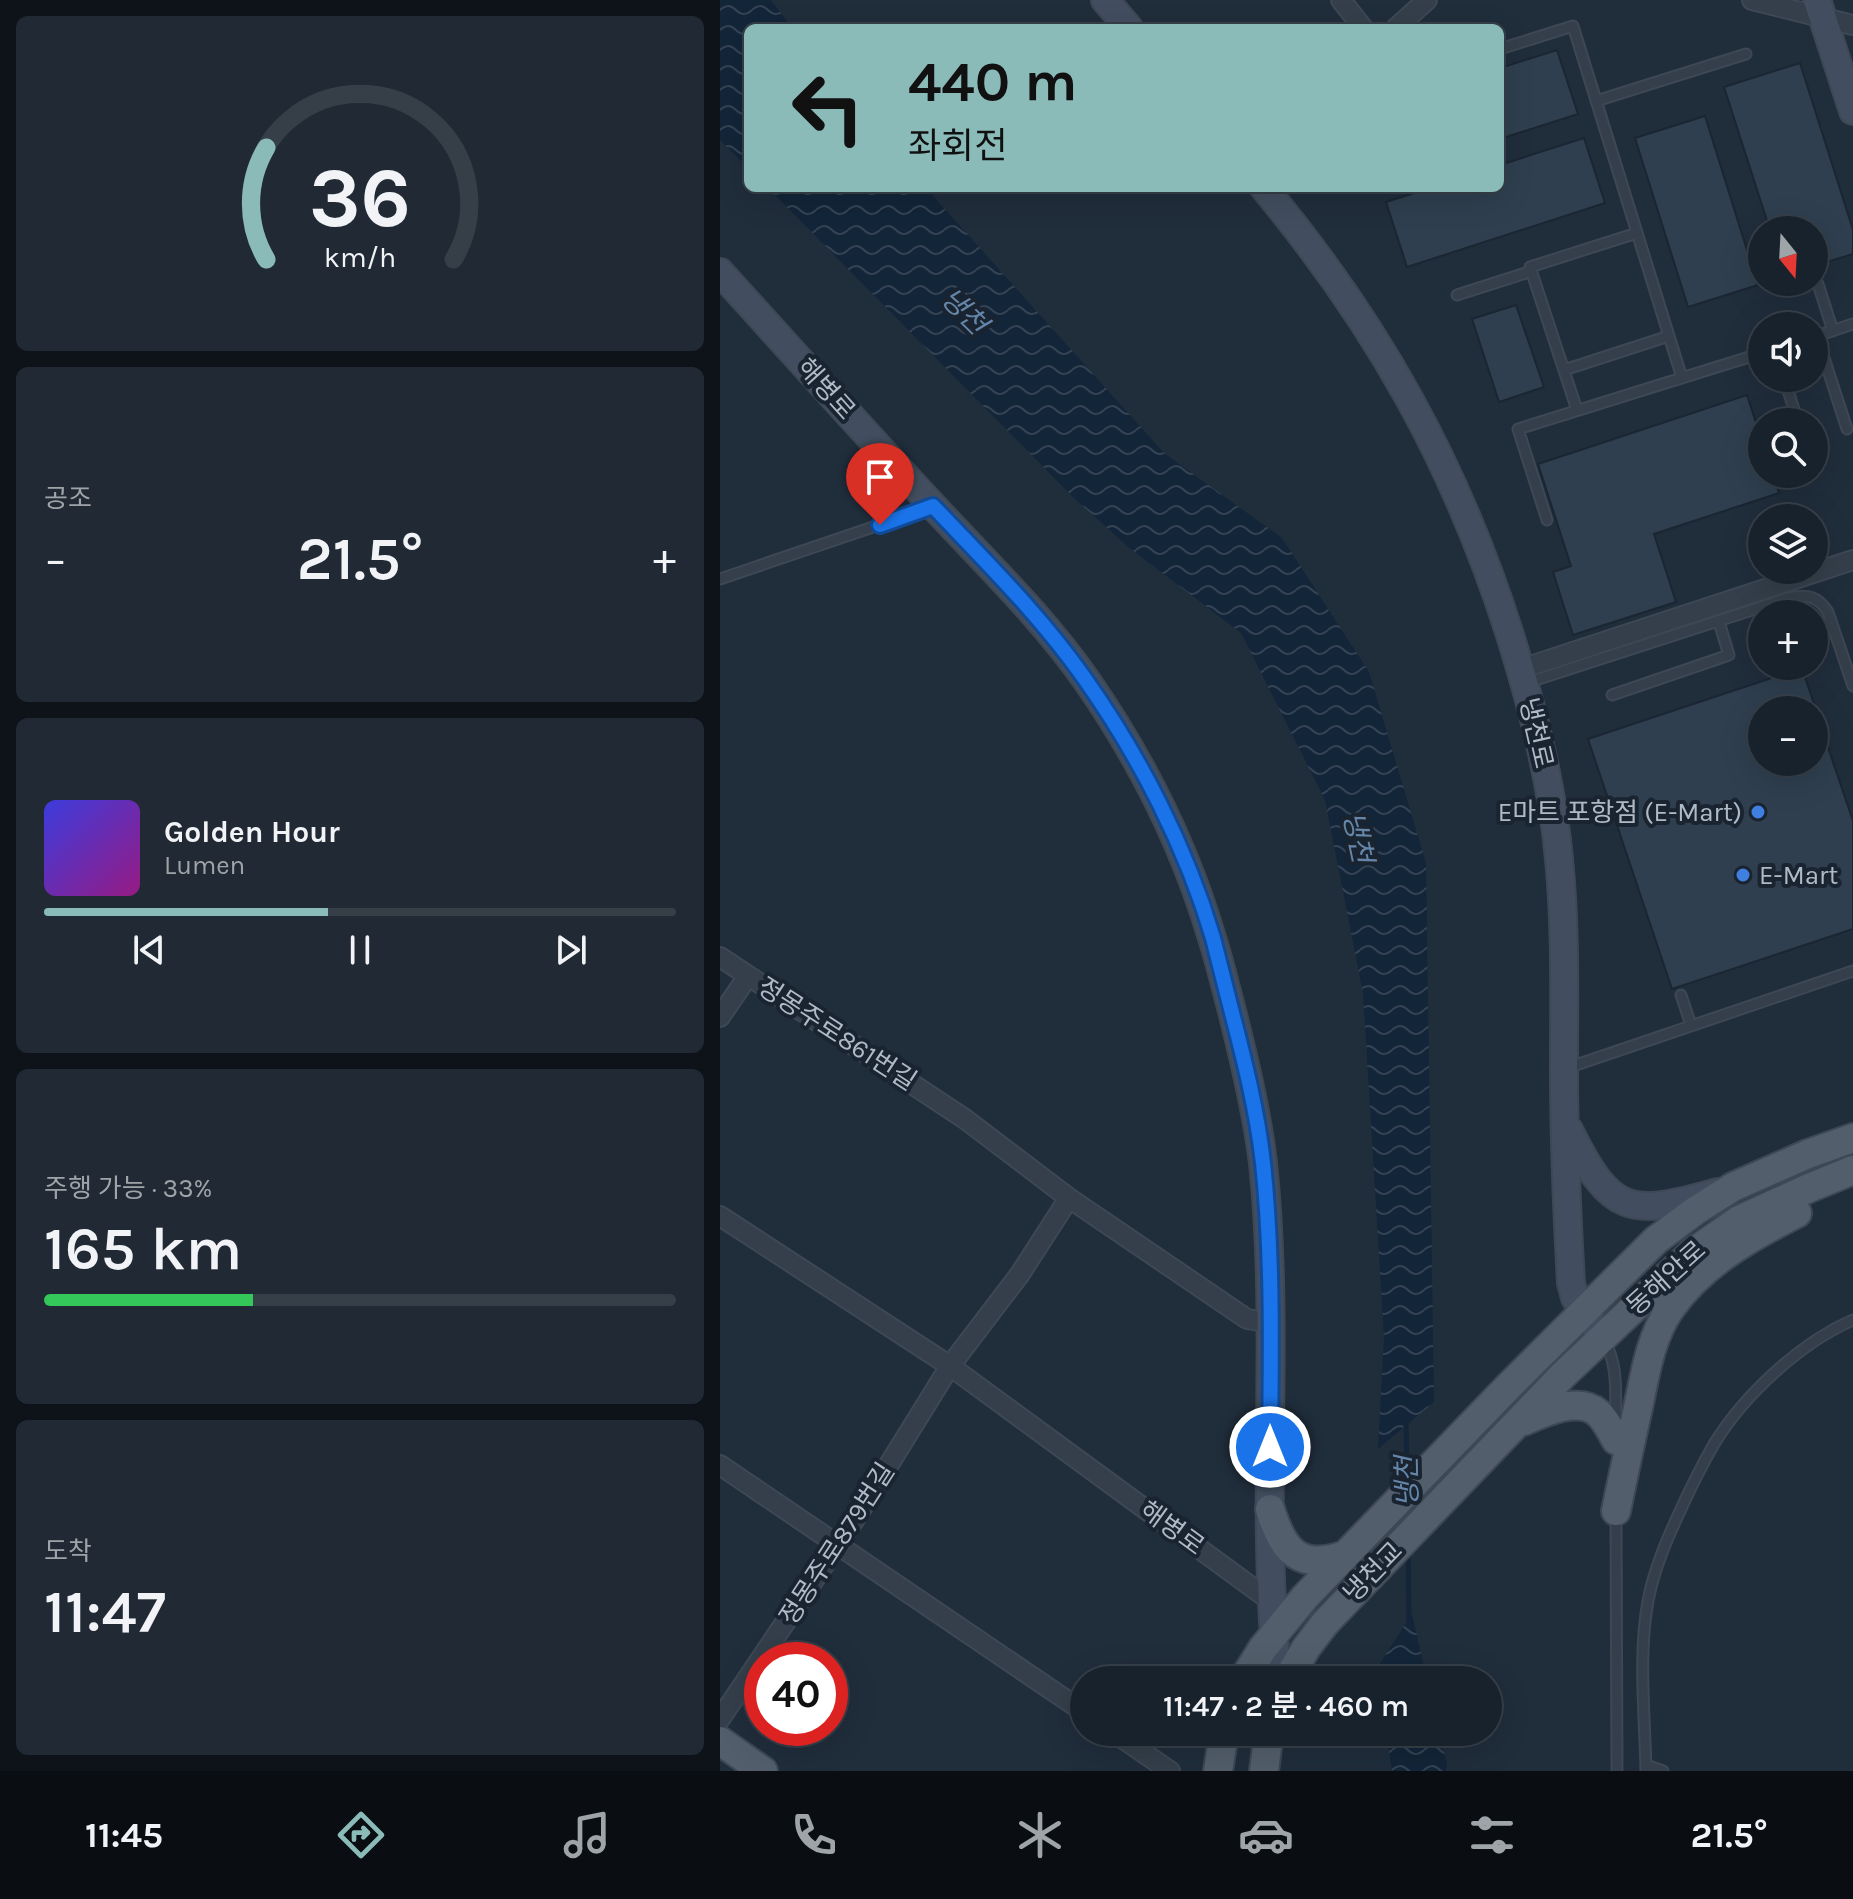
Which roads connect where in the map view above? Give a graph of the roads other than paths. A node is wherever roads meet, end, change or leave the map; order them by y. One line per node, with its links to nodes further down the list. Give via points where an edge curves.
1 (1105, 0): 6 (street)
2 (1341, 0): 7 (street)
3 (1427, 0): 8 (street)
4 (1752, 0): 5 (street)
5 (1820, 9): 9 (street); 13 (street)
6 (1126, 24)
7 (1360, 24)
8 (1400, 24)
9 (1853, 25)
10 (1504, 48): 12 (lane, via 1573,26)
11 (1746, 54): 12 (lane)
12 (1596, 101): 15 (lane)
13 (1853, 111)
14 (1267, 192): 37 (street, 냉천로, via 1359,314 1429,433 1479,545)
15 (1637, 233): 16 (lane, via 1530,267); 23 (lane)
16 (1532, 271): 18 (lane); 25 (lane)
17 (720, 272): 30 (street, 해병로)
18 (1457, 295)
19 (1822, 296): 21 (lane)
20 (1853, 324): 21 (lane)
21 (1833, 331): 22 (lane)
22 (1828, 332)
23 (1669, 336): 25 (lane); 27 (lane)
24 (1748, 357): 27 (lane)
25 (1564, 370): 28 (lane)
26 (1828, 374): 29 (lane)
27 (1682, 378): 28 (lane)
28 (1577, 410): 31 (lane, via 1518,429)
29 (1847, 429)
30 (933, 506): 33 (lane); 56 (street, 해병로, via 1043,625 1086,680 1129,747 1185,861 1212,937 1255,1115 1266,1194)
31 (1547, 520)
32 (1853, 560): 37 (street)
33 (720, 579)
34 (1831, 620): 35 (lane, via 1823,604 1808,596); 36 (lane); 38 (lane)
35 (1719, 622): 37 (lane); 39 (lane, via 1729,655)
36 (1828, 624)
37 (1523, 677): 46 (street, 냉천로, via 1560,861)
38 (1853, 686)
39 (1612, 695)
40 (720, 957): 42 (street)
41 (1853, 971): 45 (lane)
42 (748, 976): 44 (street, 정몽주로861번길); 52 (street, 정몽주로861번길, via 965,1119)
43 (1681, 995): 45 (lane)
44 (720, 1017)
45 (1691, 1025): 46 (lane)
46 (1564, 1069): 47 (street, 냉천로)
47 (1565, 1122): 51 (street, via 1592,1173 1620,1200 1652,1207); 54 (street, 냉천로, via 1571,1283)
48 (1853, 1138): 51 (main road, 동해안로)
49 (1853, 1170): 57 (main road, 동해안로, via 1715,1235)
50 (1853, 1181): 64 (main road, via 1732,1249 1671,1308 1648,1363)
51 (1733, 1187): 54 (main road, 동해안로, via 1656,1240)
52 (1069, 1198): 56 (street, via 1247,1319); 58 (street, 정몽주로879번길)
53 (720, 1216): 58 (street)
54 (1583, 1312): 57 (street, 냉천로); 59 (main road, 동해안로)
55 (1853, 1320): 78 (lane, via 1798,1353 1744,1405 1715,1443 1669,1534 1645,1623)
56 (1271, 1323): 63 (street, 해병로)
57 (1602, 1337): 60 (main road, 동해안로); 61 (lane, via 1614,1369)
58 (950, 1366): 65 (street, 정몽주로879번길); 67 (street, 해병로)
59 (1509, 1386): 66 (main road, 냉천교)
60 (1510, 1430): 61 (main road, via 1549,1410 1590,1407); 71 (main road, 냉천교, via 1325,1623)
61 (1616, 1440): 64 (lane)
62 (720, 1465): 65 (street)
63 (1270, 1509): 66 (main road, via 1283,1541 1301,1557 1318,1562); 67 (street, 해병로)
64 (1616, 1511): 83 (lane)
65 (837, 1545): 72 (street); 73 (street, 정몽주로879번길)
66 (1345, 1555): 68 (main road, 냉천교)
67 (1272, 1602): 68 (street, 해병로)
68 (1273, 1635): 69 (main road); 70 (street, 해병로)
69 (1252, 1666)
70 (1276, 1666)
71 (1295, 1666)
72 (1070, 1703)
73 (720, 1719)
74 (720, 1741): 79 (main road)
75 (1133, 1746): 80 (street)
76 (1222, 1746): 81 (main road)
77 (1267, 1746): 82 (main road)
78 (1646, 1768): 84 (lane)
79 (763, 1771)
80 (1170, 1771)
81 (1218, 1771)
82 (1264, 1771)
83 (1617, 1771)
84 (1663, 1771)

